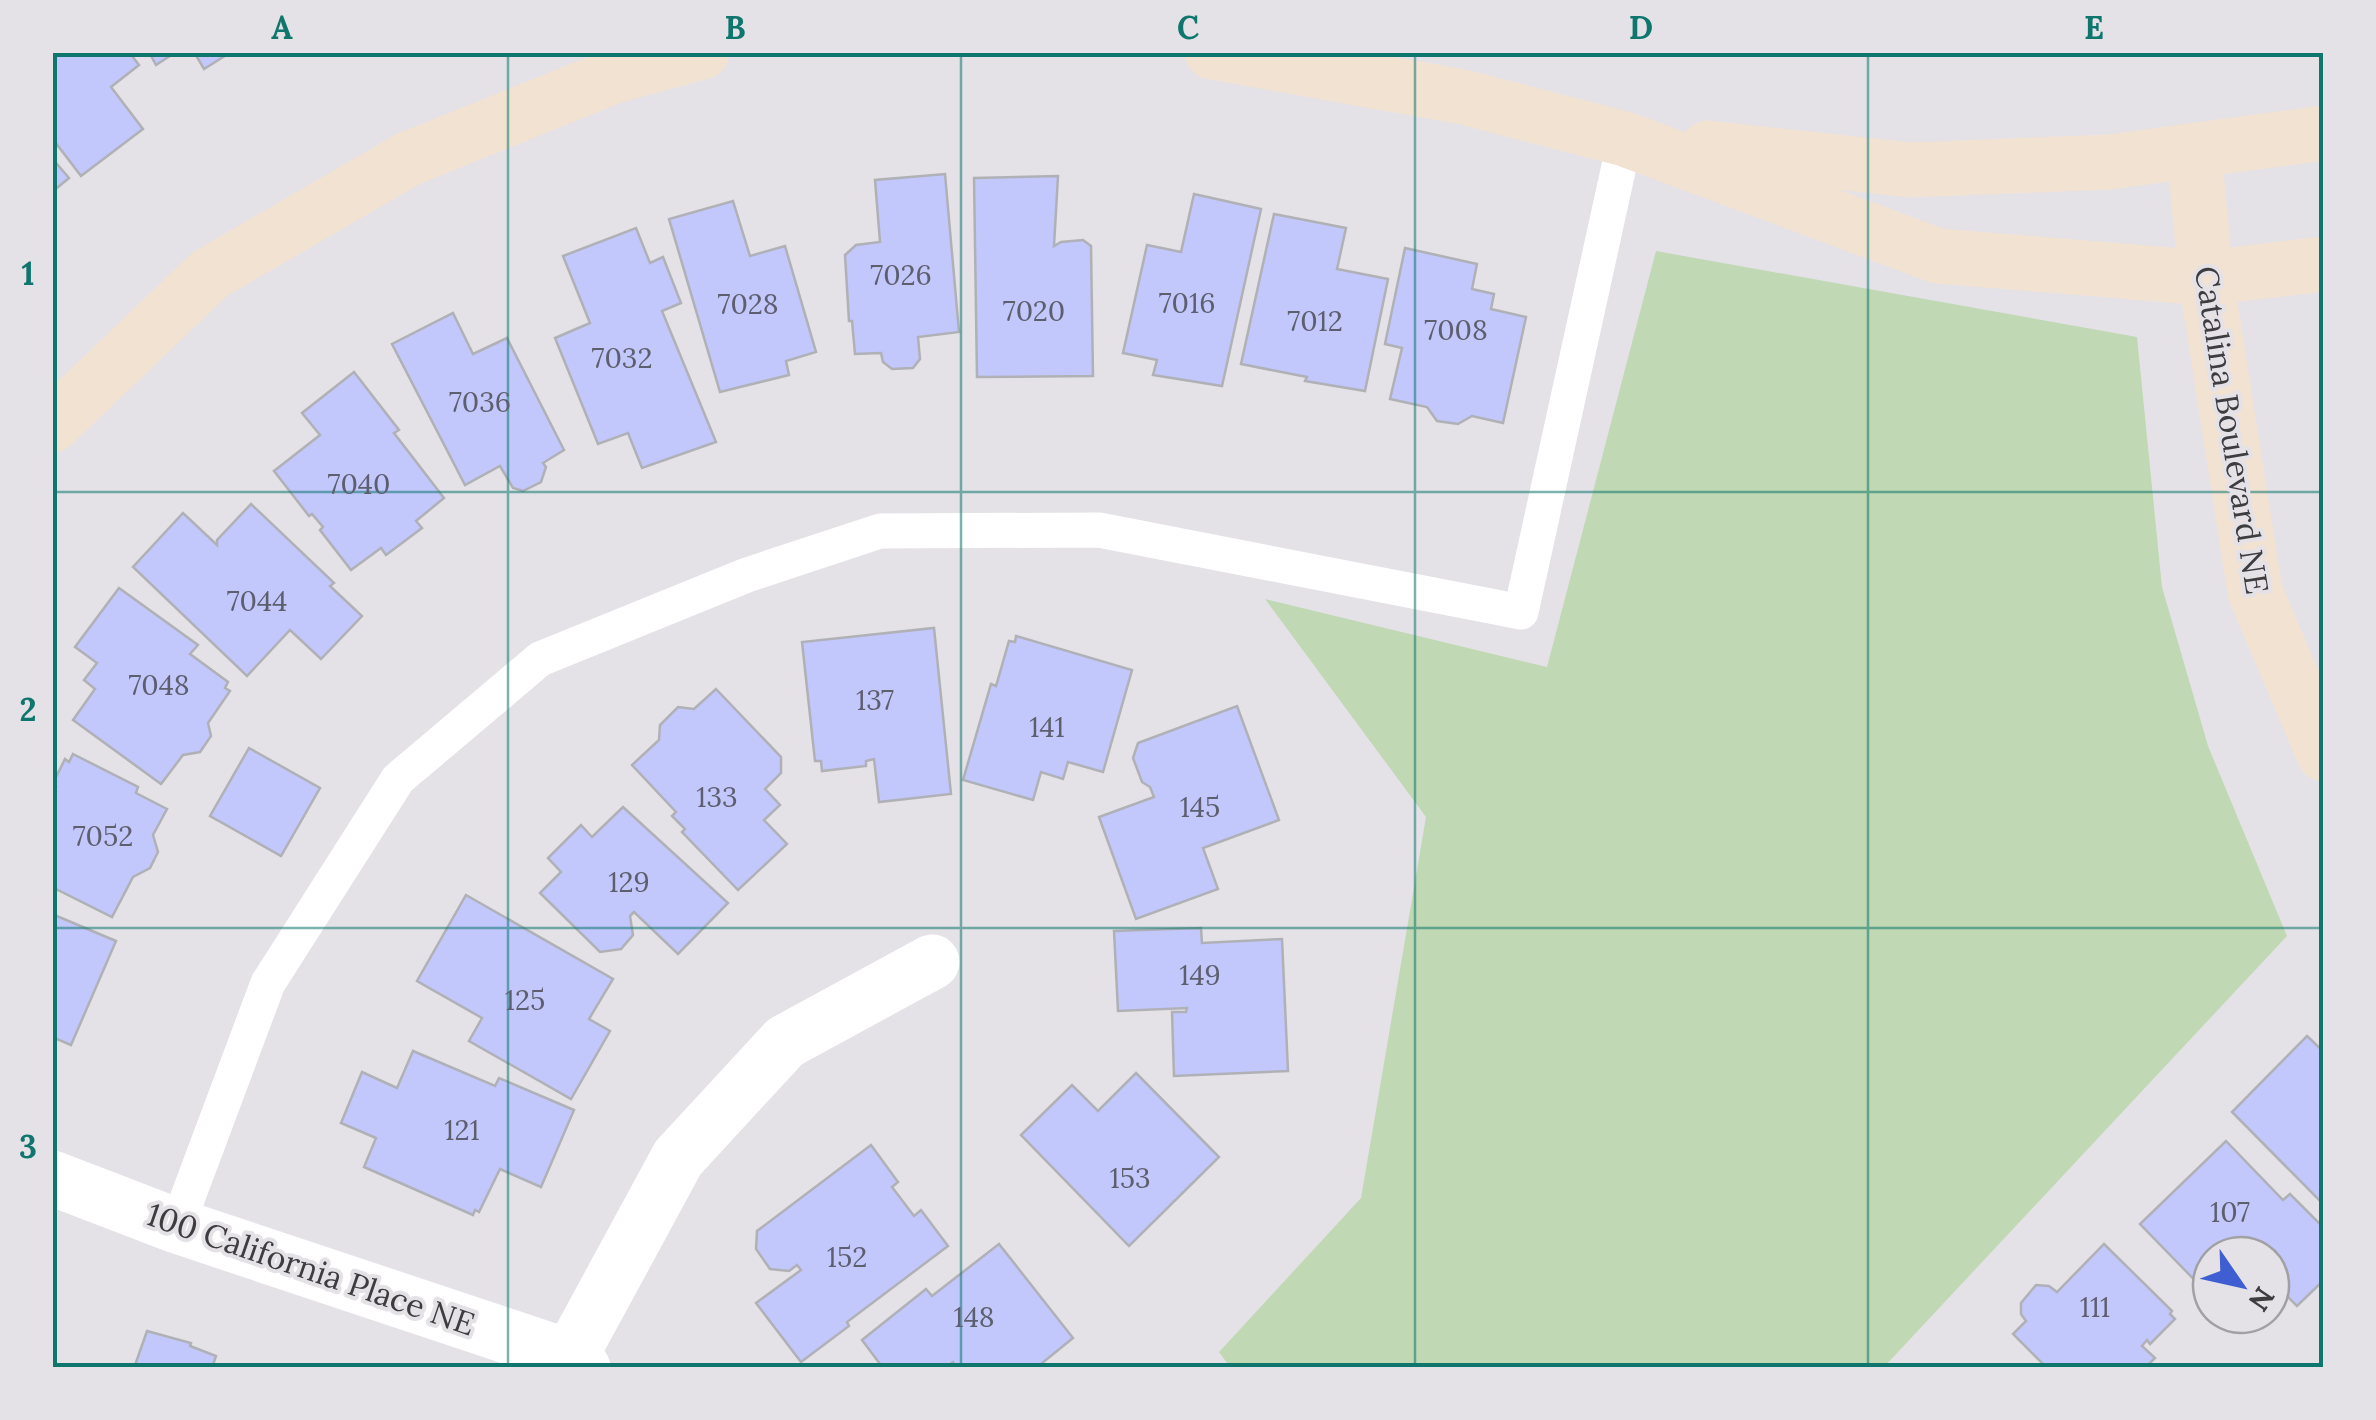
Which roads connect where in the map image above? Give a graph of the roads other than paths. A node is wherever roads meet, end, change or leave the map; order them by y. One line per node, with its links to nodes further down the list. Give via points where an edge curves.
1 (702, 52): 8 (street, via 614,76 408,159 210,274)
2 (1212, 52): 4 (street, via 1463,97)
3 (2324, 133): 5 (street)
4 (1625, 139): 5 (street, via 1910,170); 7 (street, via 1938,256); 12 (lane, via 1521,612 1099,530 880,531 747,575 540,659 388,795 268,983)
5 (2194, 152): 7 (street, Catalina Boulevard NE)
6 (2324, 264): 7 (street)
7 (2206, 278): 9 (street, Catalina Boulevard NE, via 2254,592)
8 (53, 423)
9 (2324, 754)
10 (932, 962): 13 (street, 100 California Place NE, via 785,1042 678,1158)
11 (52, 1178): 12 (street, 100 California Place NE)
12 (177, 1226): 13 (street, 100 California Place NE)
13 (576, 1362)

